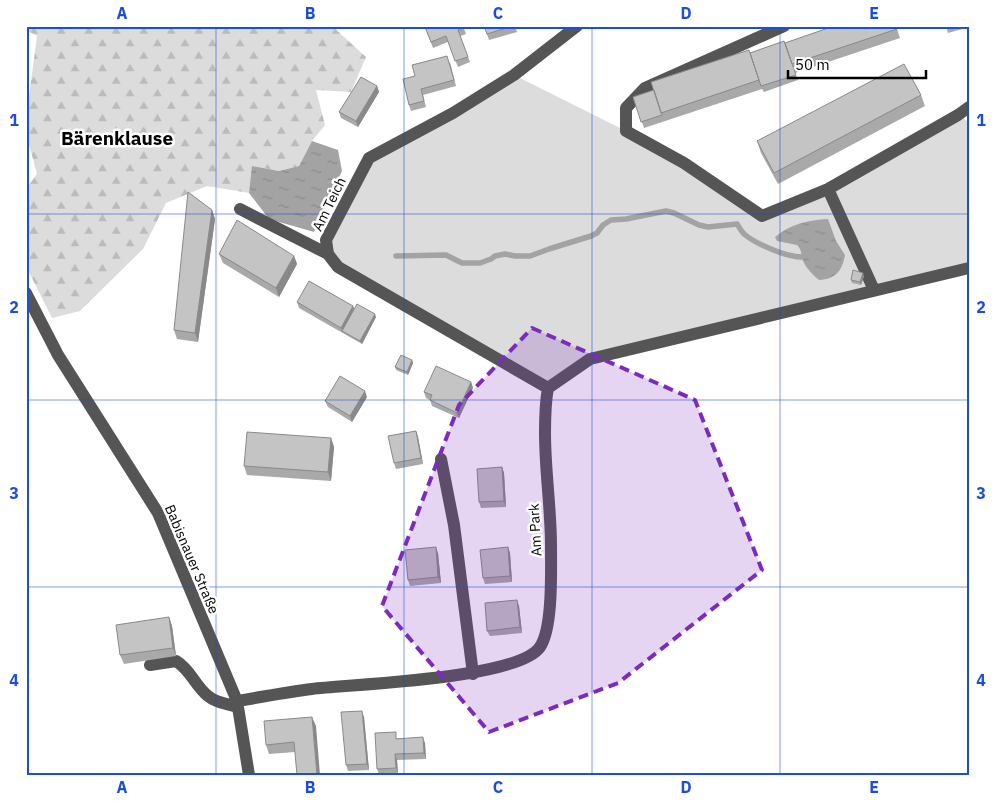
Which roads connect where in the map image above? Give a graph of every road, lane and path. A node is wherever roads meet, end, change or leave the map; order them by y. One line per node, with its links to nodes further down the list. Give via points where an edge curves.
1 (578, 26): 6 (street, Am Teich, via 514,75 453,113 368,158 326,240)
2 (784, 26): 4 (street, via 645,88 626,108 626,132 684,163 762,216)
3 (969, 107): 4 (street)
4 (828, 189): 8 (street)
5 (240, 209): 6 (street)
6 (328, 254): 10 (street, Am Teich, via 338,267)
7 (969, 268): 8 (street)
8 (874, 290): 10 (street, via 590,359)
9 (26, 293): 14 (street, Babisnauer Straße, via 58,355 158,513)
10 (548, 388): 13 (street, Am Park, via 544,404 545,459 552,534 552,591 547,626 540,648 519,662)
11 (441, 459): 13 (street, via 454,525)
12 (150, 665): 14 (street, via 176,661 188,670 210,698)
13 (473, 674): 14 (street, Am Park, via 310,689)
14 (238, 704): 15 (street, Babisnauer Straße)
15 (249, 775)

